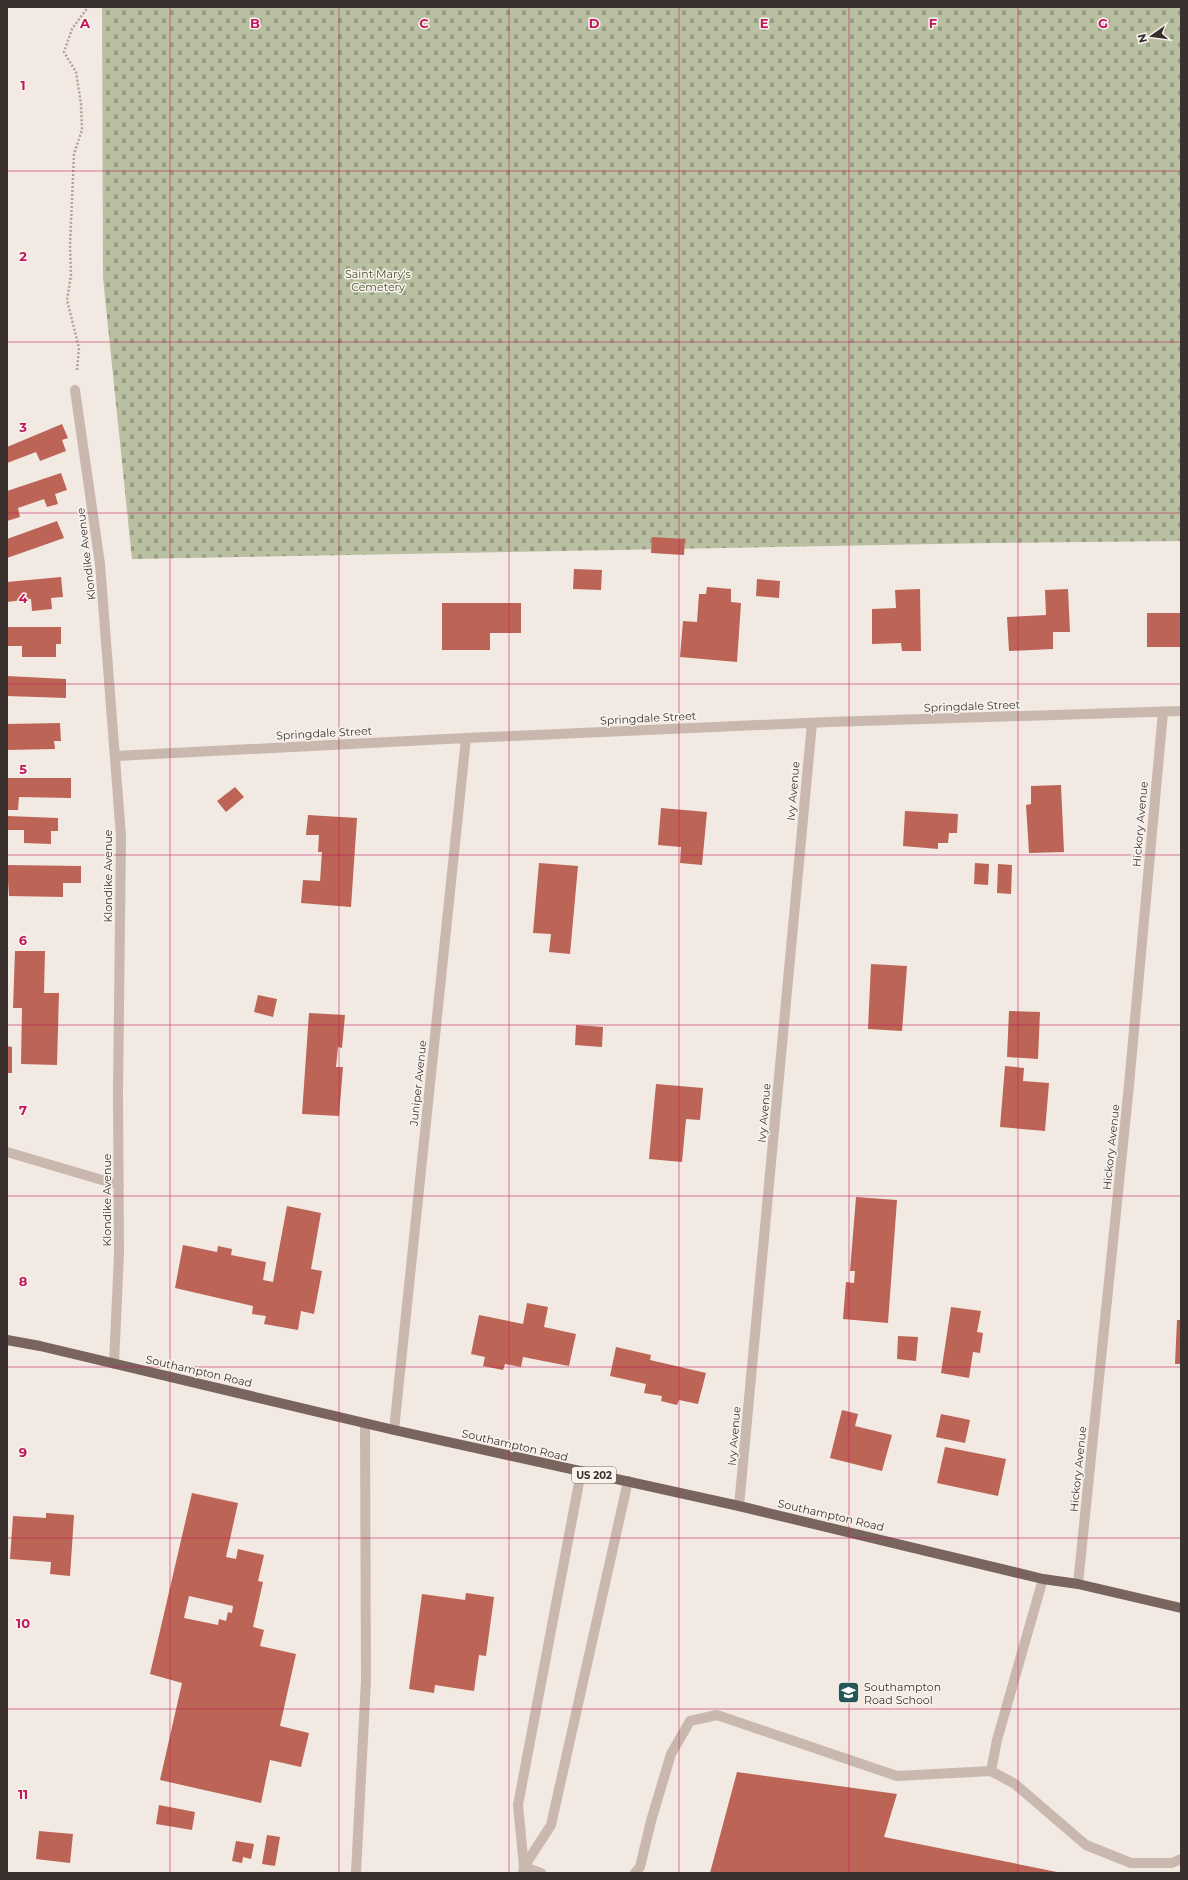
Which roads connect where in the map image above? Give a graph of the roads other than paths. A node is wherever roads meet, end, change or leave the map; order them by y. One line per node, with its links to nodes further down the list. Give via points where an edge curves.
1 (75, 390): 6 (street, Klondike Avenue, via 100,564)
2 (1181, 711): 3 (street, Springdale Street)
3 (1163, 712): 4 (street, Springdale Street); 17 (street, Hickory Avenue, via 1129,1085)
4 (812, 723): 5 (street, Springdale Street); 15 (street, Ivy Avenue)
5 (466, 738): 6 (street, Springdale Street); 12 (street, Juniper Avenue)
6 (116, 756): 8 (street, Klondike Avenue, via 121,836)
7 (7, 1152): 8 (street)
8 (119, 1184): 10 (street, Klondike Avenue)
9 (7, 1340): 10 (main road, Southampton Road / US 202)
10 (114, 1364): 11 (main road, Southampton Road / US 202)
11 (365, 1423): 12 (main road, Southampton Road / US 202); 22 (street, via 366,1680)
12 (394, 1430): 13 (main road, Southampton Road / US 202)
13 (581, 1472): 14 (main road, Southampton Road / US 202); 21 (street, via 518,1805)
14 (628, 1481): 15 (main road, Southampton Road / US 202); 21 (street, via 551,1825)
15 (740, 1506): 16 (main road, Southampton Road / US 202)
16 (1043, 1579): 17 (main road, Southampton Road / US 202); 19 (street, via 997,1740)
17 (1078, 1584): 18 (main road, Southampton Road / US 202)
18 (1181, 1608)
19 (991, 1771): 20 (street, via 1015,1784 1086,1845 1131,1863 1172,1862); 24 (street, via 897,1776 717,1716 690,1721 671,1754 640,1867)
20 (1181, 1859)
21 (524, 1870): 23 (street)
22 (356, 1873)
23 (541, 1873)
24 (635, 1873)

